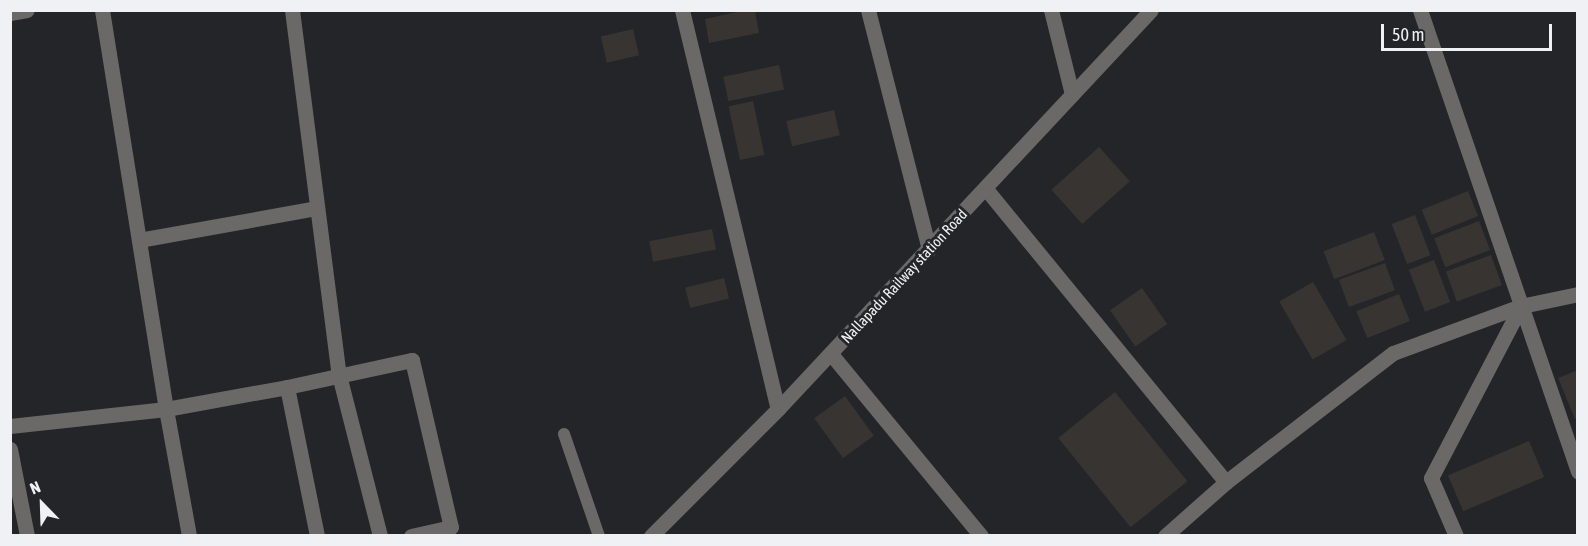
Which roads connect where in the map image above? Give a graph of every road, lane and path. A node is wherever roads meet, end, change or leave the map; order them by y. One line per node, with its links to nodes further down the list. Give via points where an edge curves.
1 (27, 10): 9 (street)
2 (102, 10): 13 (street)
3 (292, 10): 12 (street)
4 (682, 10): 21 (street)
5 (868, 10): 14 (street)
6 (1051, 10): 10 (street)
7 (1151, 10): 10 (street, Nallapadu Railway station Road)
8 (1420, 10): 16 (street)
9 (10, 13)
10 (1071, 94): 11 (street, Nallapadu Railway station Road)
11 (986, 189): 14 (street, Nallapadu Railway station Road); 26 (street)
12 (317, 208): 13 (street); 18 (street)
13 (139, 240): 20 (street)
14 (929, 249): 17 (street, Nallapadu Railway station Road)
15 (1578, 294): 16 (street)
16 (1521, 306): 25 (street); 26 (street, via 1393,353); 36 (street, via 1431,478)
17 (831, 354): 21 (street, Nallapadu Railway station Road); 34 (street)
18 (339, 375): 19 (street); 30 (street); 31 (street, via 412,360 451,527)
19 (287, 387): 20 (street); 29 (street)
20 (166, 409): 22 (street); 28 (street)
21 (778, 410): 33 (street, Nallapadu Railway station Road)
22 (10, 426)
23 (564, 434): 32 (lane)
24 (10, 449): 27 (street)
25 (1578, 472)
26 (1226, 482): 35 (street)
27 (27, 536)
28 (189, 536)
29 (317, 536)
30 (380, 536)
31 (411, 536)
32 (599, 536)
33 (651, 536)
34 (981, 536)
35 (1165, 536)
36 (1456, 536)

